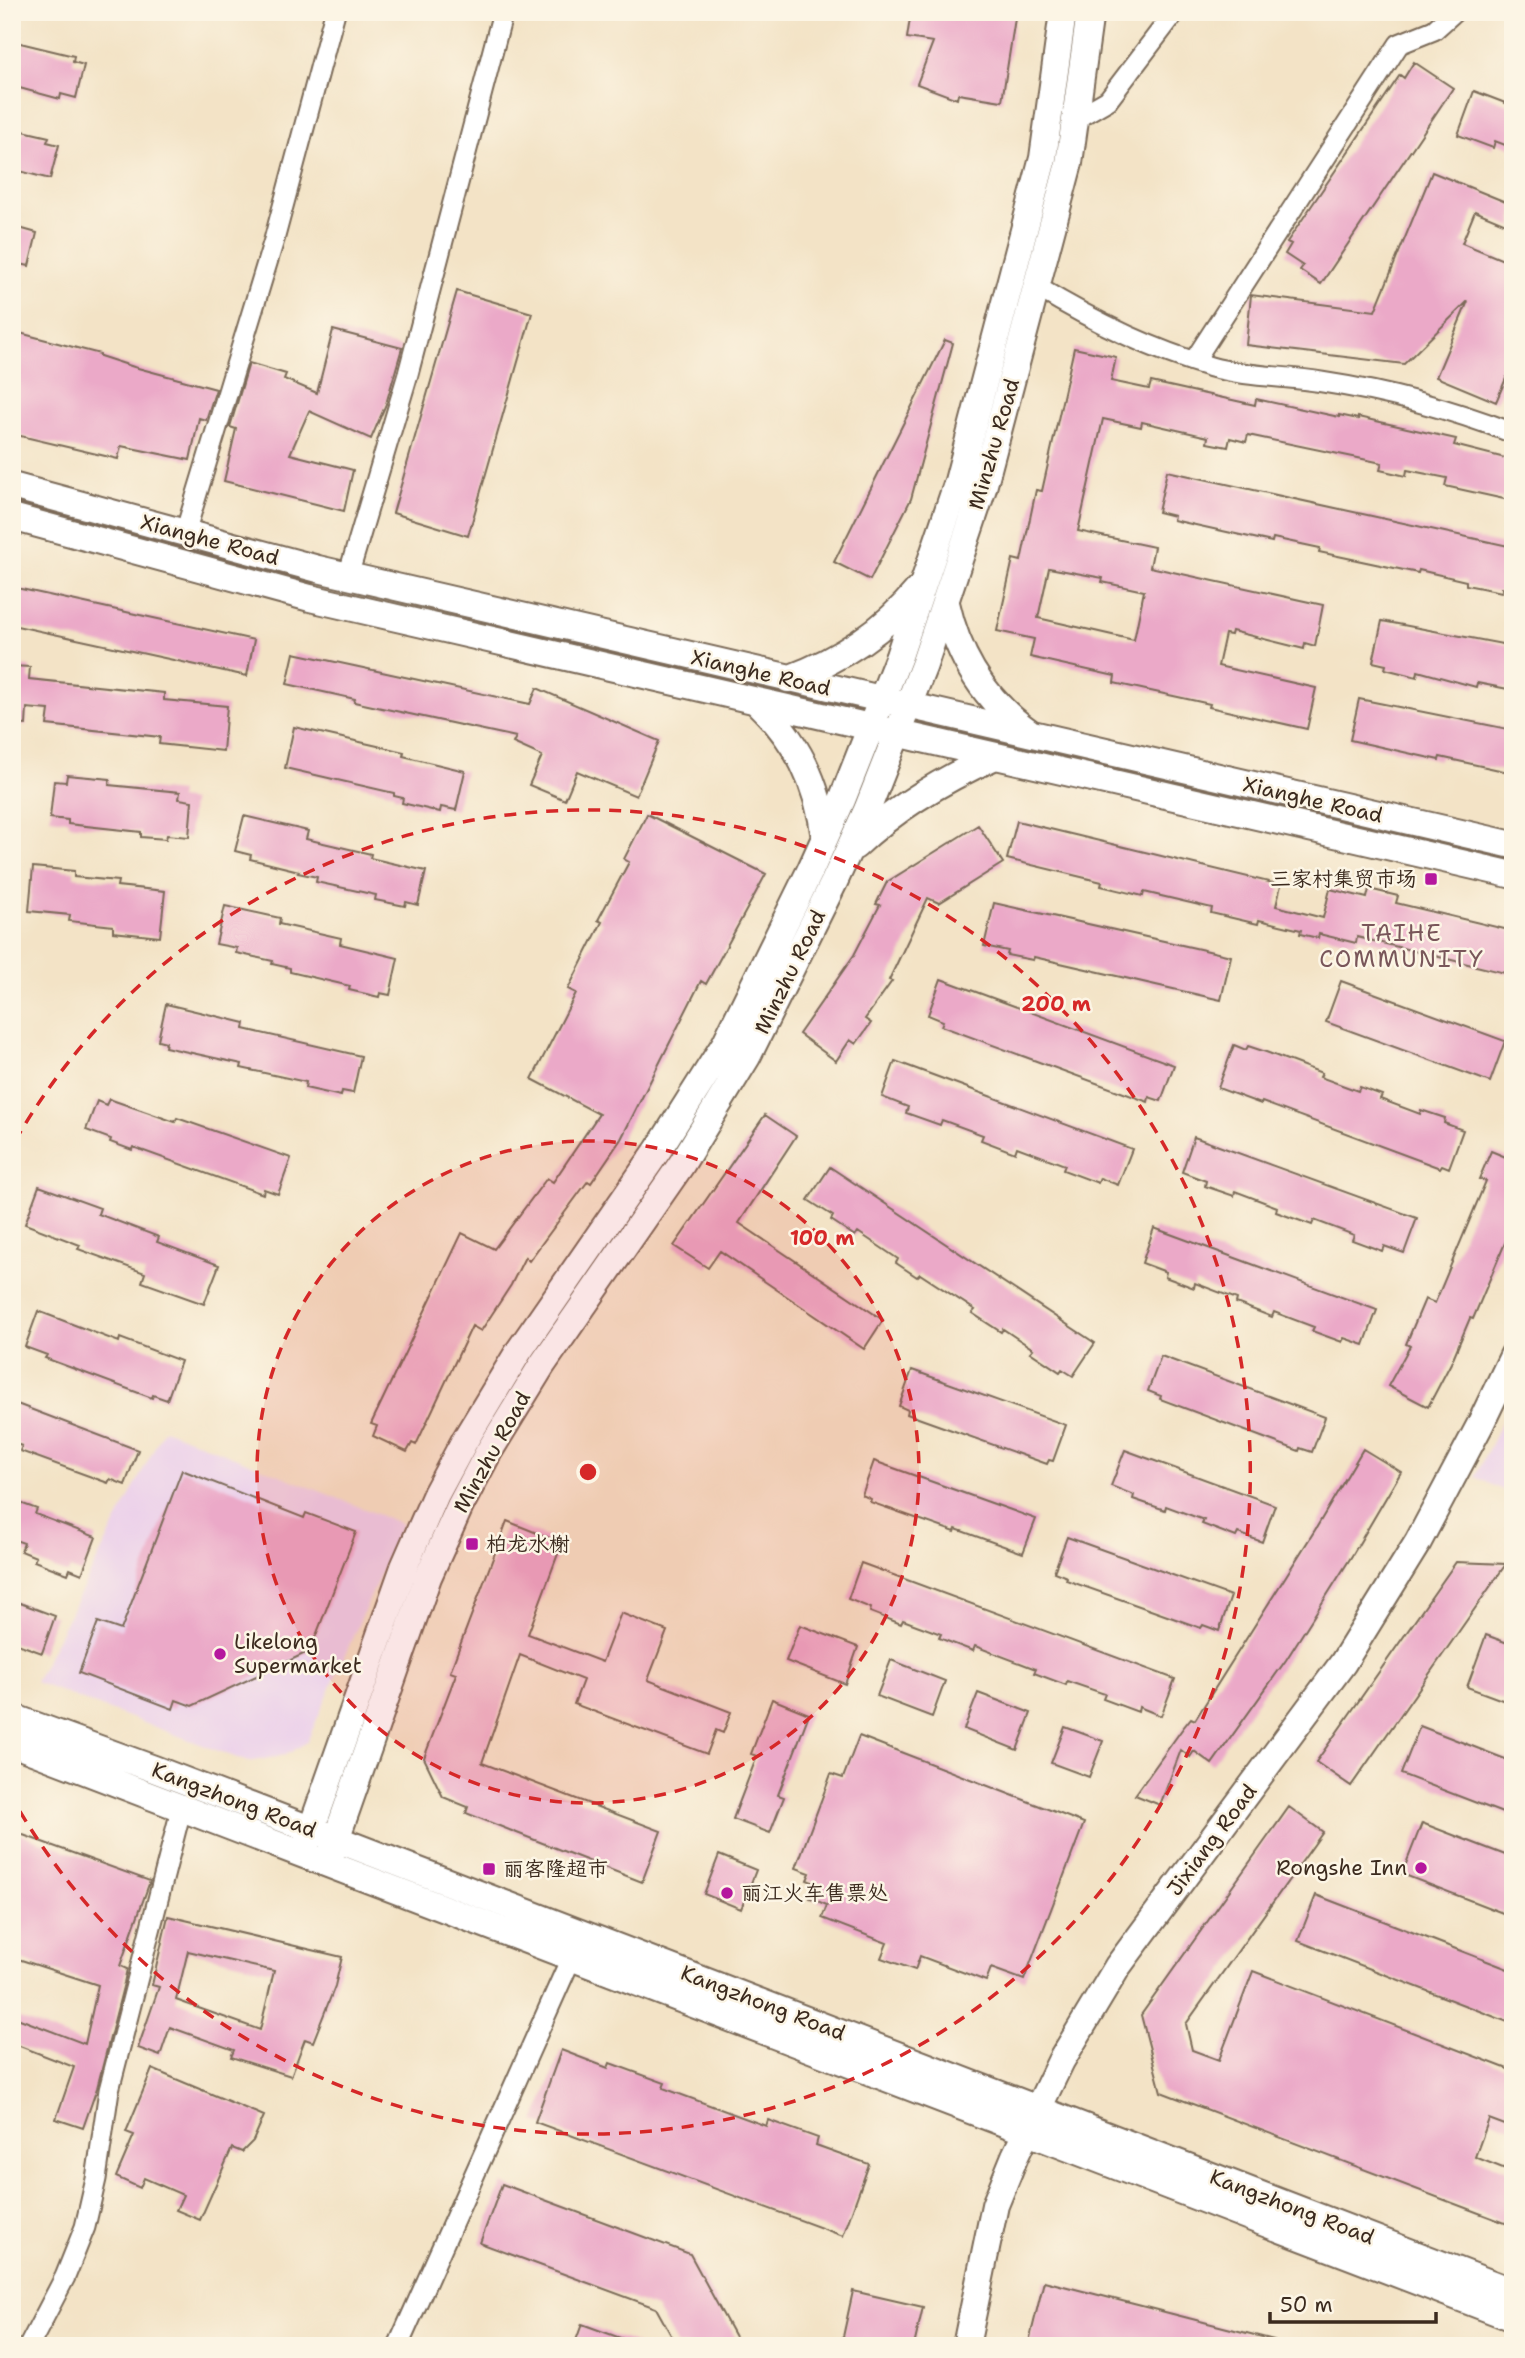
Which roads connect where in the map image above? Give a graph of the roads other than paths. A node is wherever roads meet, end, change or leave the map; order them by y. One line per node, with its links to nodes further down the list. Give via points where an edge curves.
1 (335, 12): 13 (street, via 270,253)
2 (503, 12): 14 (street, via 414,350)
3 (1063, 12): 15 (main road, Minzhu Road, via 1043,158 958,481)
4 (1090, 12): 7 (main road, Minzhu Road)
5 (1175, 12): 7 (street, via 1108,100)
6 (1454, 12): 9 (street, via 1434,30 1399,44)
7 (1075, 119): 8 (main road, Minzhu Road, via 1069,163)
8 (1037, 287): 9 (street, via 1119,333); 16 (main road, Minzhu Road, via 983,488)
9 (1194, 362): 10 (street, via 1399,396)
10 (1513, 433)
11 (12, 486): 13 (main road, Xianghe Road)
12 (12, 517): 19 (main road, Xianghe Road, via 310,598)
13 (185, 533): 14 (main road, Xianghe Road)
14 (348, 576): 17 (main road, Xianghe Road)
15 (925, 581): 17 (main road, via 892,618 863,641); 18 (main road, Minzhu Road)
16 (946, 604): 20 (main road, Minzhu Road); 23 (main road, via 959,649 984,690)
17 (788, 679): 18 (main road, Xianghe Road)
18 (882, 701): 20 (main road, Xianghe Road); 21 (main road, Minzhu Road)
19 (757, 702): 21 (main road, Xianghe Road); 25 (main road, via 784,731 805,764)
20 (908, 707): 22 (main road, Minzhu Road); 23 (main road, Xianghe Road)
21 (871, 729): 22 (main road, Xianghe Road); 25 (main road, Minzhu Road)
22 (897, 735): 24 (main road, Xianghe Road); 27 (main road, Minzhu Road)
23 (1036, 737): 26 (main road, Xianghe Road)
24 (993, 757): 27 (main road, via 911,801); 28 (main road, Xianghe Road)
25 (825, 838): 33 (main road, Minzhu Road, via 724,1044 659,1150 519,1350 436,1494 404,1567)
26 (1513, 845)
27 (848, 852): 34 (main road, Minzhu Road, via 747,1057 681,1165 542,1365 460,1506 428,1577)
28 (1513, 876)
29 (1513, 1356): 36 (main road, Jixiang Road, via 1452,1480 1382,1603 1343,1663 1118,1966)
30 (12, 1717): 33 (main road, Kangzhong Road)
31 (12, 1743): 32 (main road, Kangzhong Road)
32 (182, 1806): 33 (main road, Kangzhong Road); 39 (street, via 109,2090 85,2227)
33 (307, 1841): 34 (main road, Kangzhong Road)
34 (332, 1851): 35 (main road, Kangzhong Road); 36 (main road, Kangzhong Road)
35 (572, 1956): 36 (main road, Kangzhong Road); 40 (street)
36 (1031, 2120): 37 (main road, Kangzhong Road); 38 (main road, Kangzhong Road); 41 (main road, Jixiang Road, via 995,2205)
37 (1513, 2292)
38 (1513, 2318)
39 (29, 2346)
40 (398, 2346)
41 (966, 2346)

